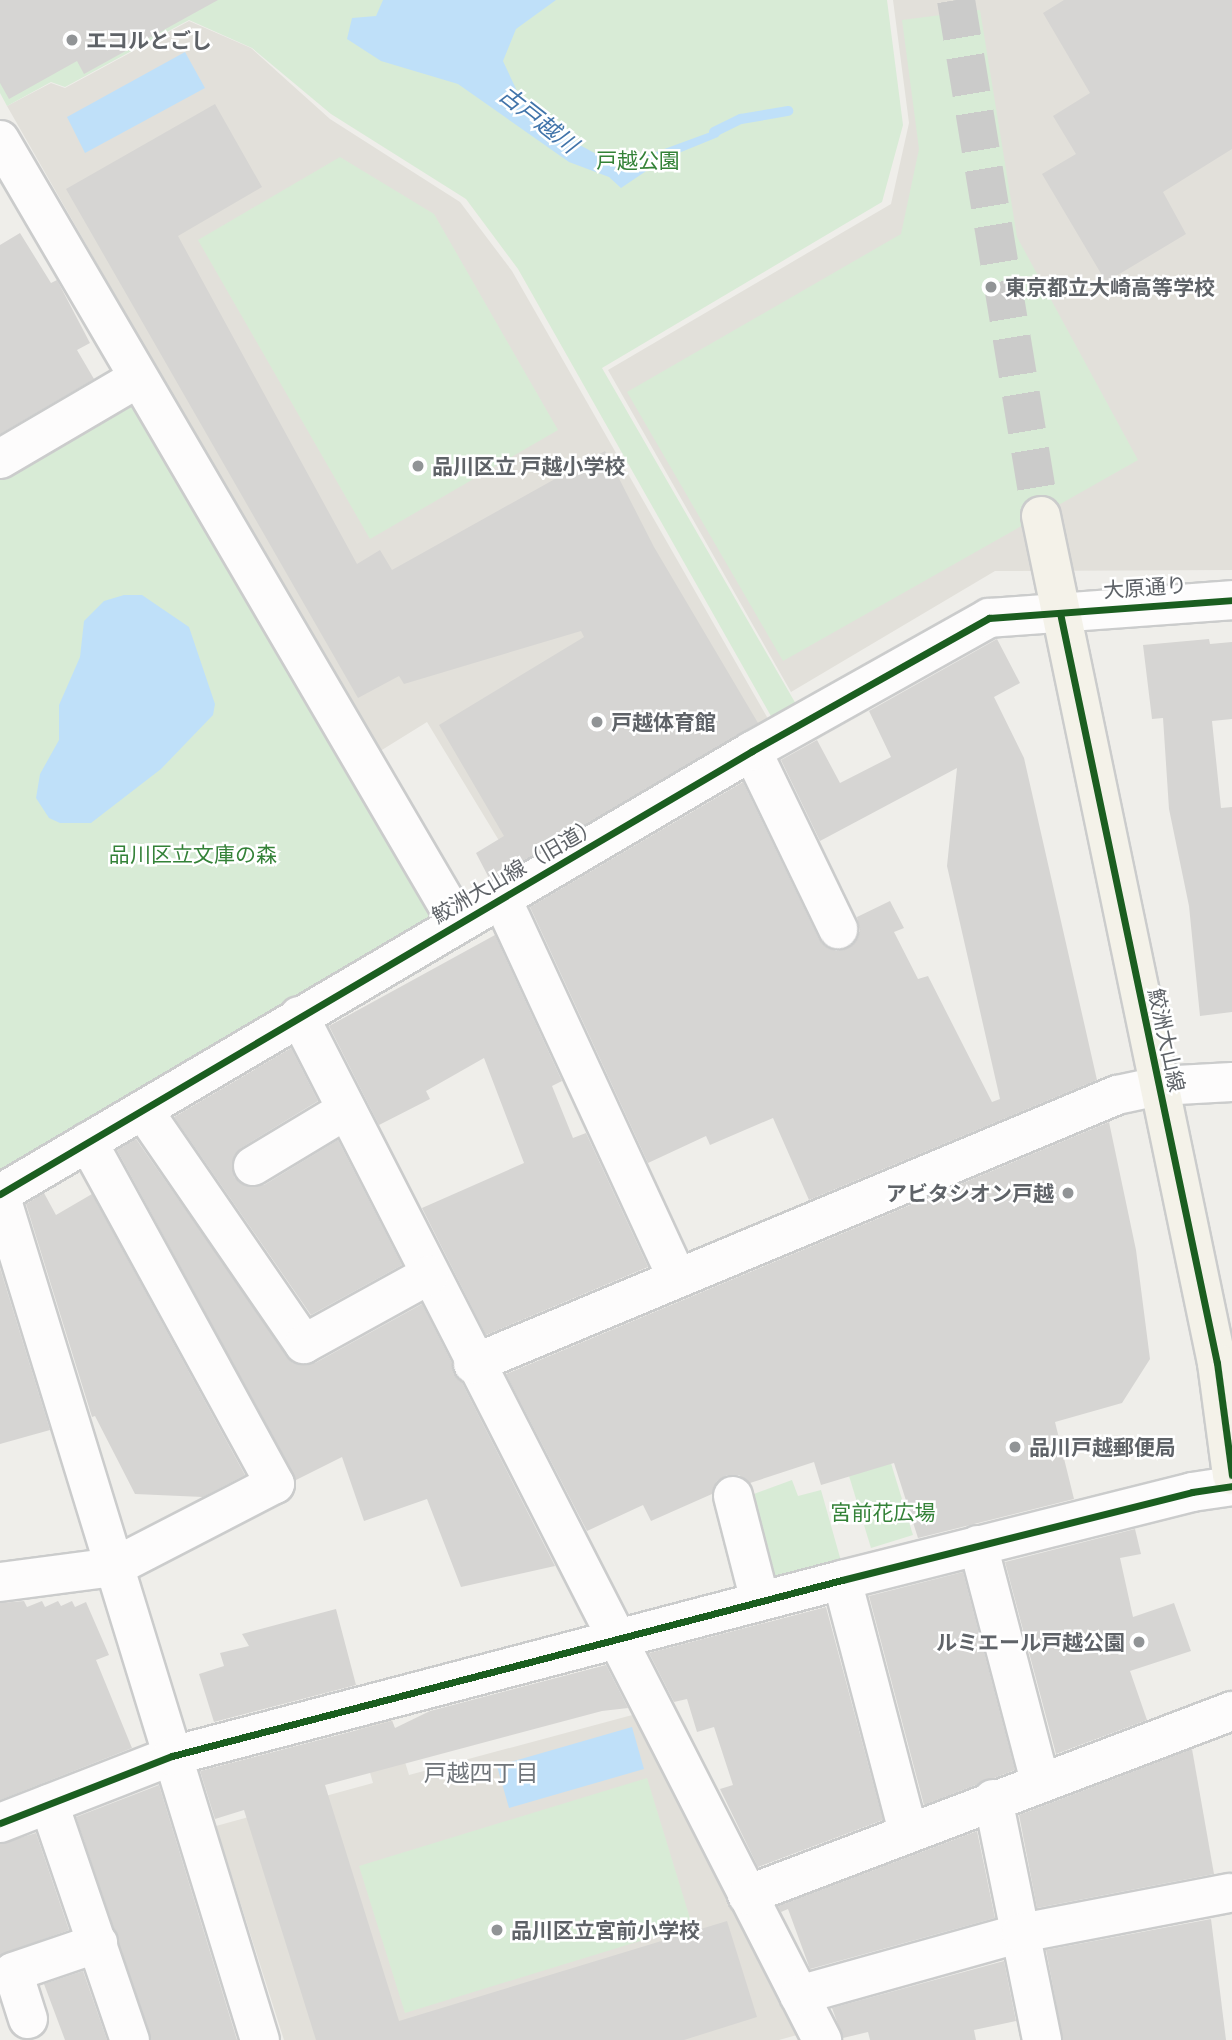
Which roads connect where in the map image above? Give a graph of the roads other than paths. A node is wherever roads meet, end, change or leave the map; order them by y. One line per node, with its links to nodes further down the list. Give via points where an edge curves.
1 (0, 140): 2 (street)
2 (138, 378): 3 (street); 9 (street)
3 (0, 459)
4 (1041, 516): 6 (main road, 鮫洲大山線)
5 (1232, 600): 6 (street, 大原通り)
6 (1060, 613): 7 (street, 鮫洲大山線（旧道）, via 989,618); 13 (main road, 鮫洲大山線)
7 (752, 751): 8 (street, 鮫洲大山線（旧道）); 10 (street)
8 (502, 899): 9 (street, 鮫洲大山線（旧道）); 20 (street)
9 (458, 923): 11 (street, 鮫洲大山線（旧道）)
10 (838, 929)
11 (299, 1016): 14 (street, 鮫洲大山線（旧道）); 15 (street)
12 (1232, 1082): 13 (street)
13 (1159, 1086): 20 (street, via 1117,1095); 22 (main road, 鮫洲大山線, via 1217,1363)
14 (142, 1110): 16 (street, 鮫洲大山線（旧道）); 19 (street, via 304,1344)
15 (346, 1111): 17 (street); 19 (street)
16 (88, 1142): 18 (street, 鮫洲大山線（旧道）); 26 (street, via 275,1484)
17 (253, 1166)
18 (0, 1194): 26 (street)
19 (429, 1275): 21 (street)
20 (677, 1277): 21 (street)
21 (473, 1364): 30 (street)
22 (1232, 1475)
23 (1232, 1486): 25 (street)
24 (733, 1496): 29 (street)
25 (978, 1545): 27 (street); 33 (street)
26 (114, 1567): 28 (street); 32 (street)
27 (842, 1580): 29 (street); 37 (street)
28 (0, 1582)
29 (760, 1601): 30 (street)
30 (617, 1638): 32 (street); 39 (street)
31 (1232, 1711): 33 (street)
32 (172, 1756): 35 (street); 45 (street)
33 (1040, 1781): 34 (street)
34 (993, 1799): 37 (street); 40 (street)
35 (49, 1804): 36 (street); 41 (street)
36 (0, 1823)
37 (908, 1831): 39 (street)
38 (1229, 1893): 40 (street)
39 (747, 1895): 42 (street)
40 (1021, 1933): 42 (street); 47 (street)
41 (97, 1943): 43 (street, via 13,1972); 44 (street)
42 (799, 1995): 46 (street)
43 (28, 2019)
44 (130, 2040)
45 (260, 2040)
46 (822, 2040)
47 (1042, 2040)

